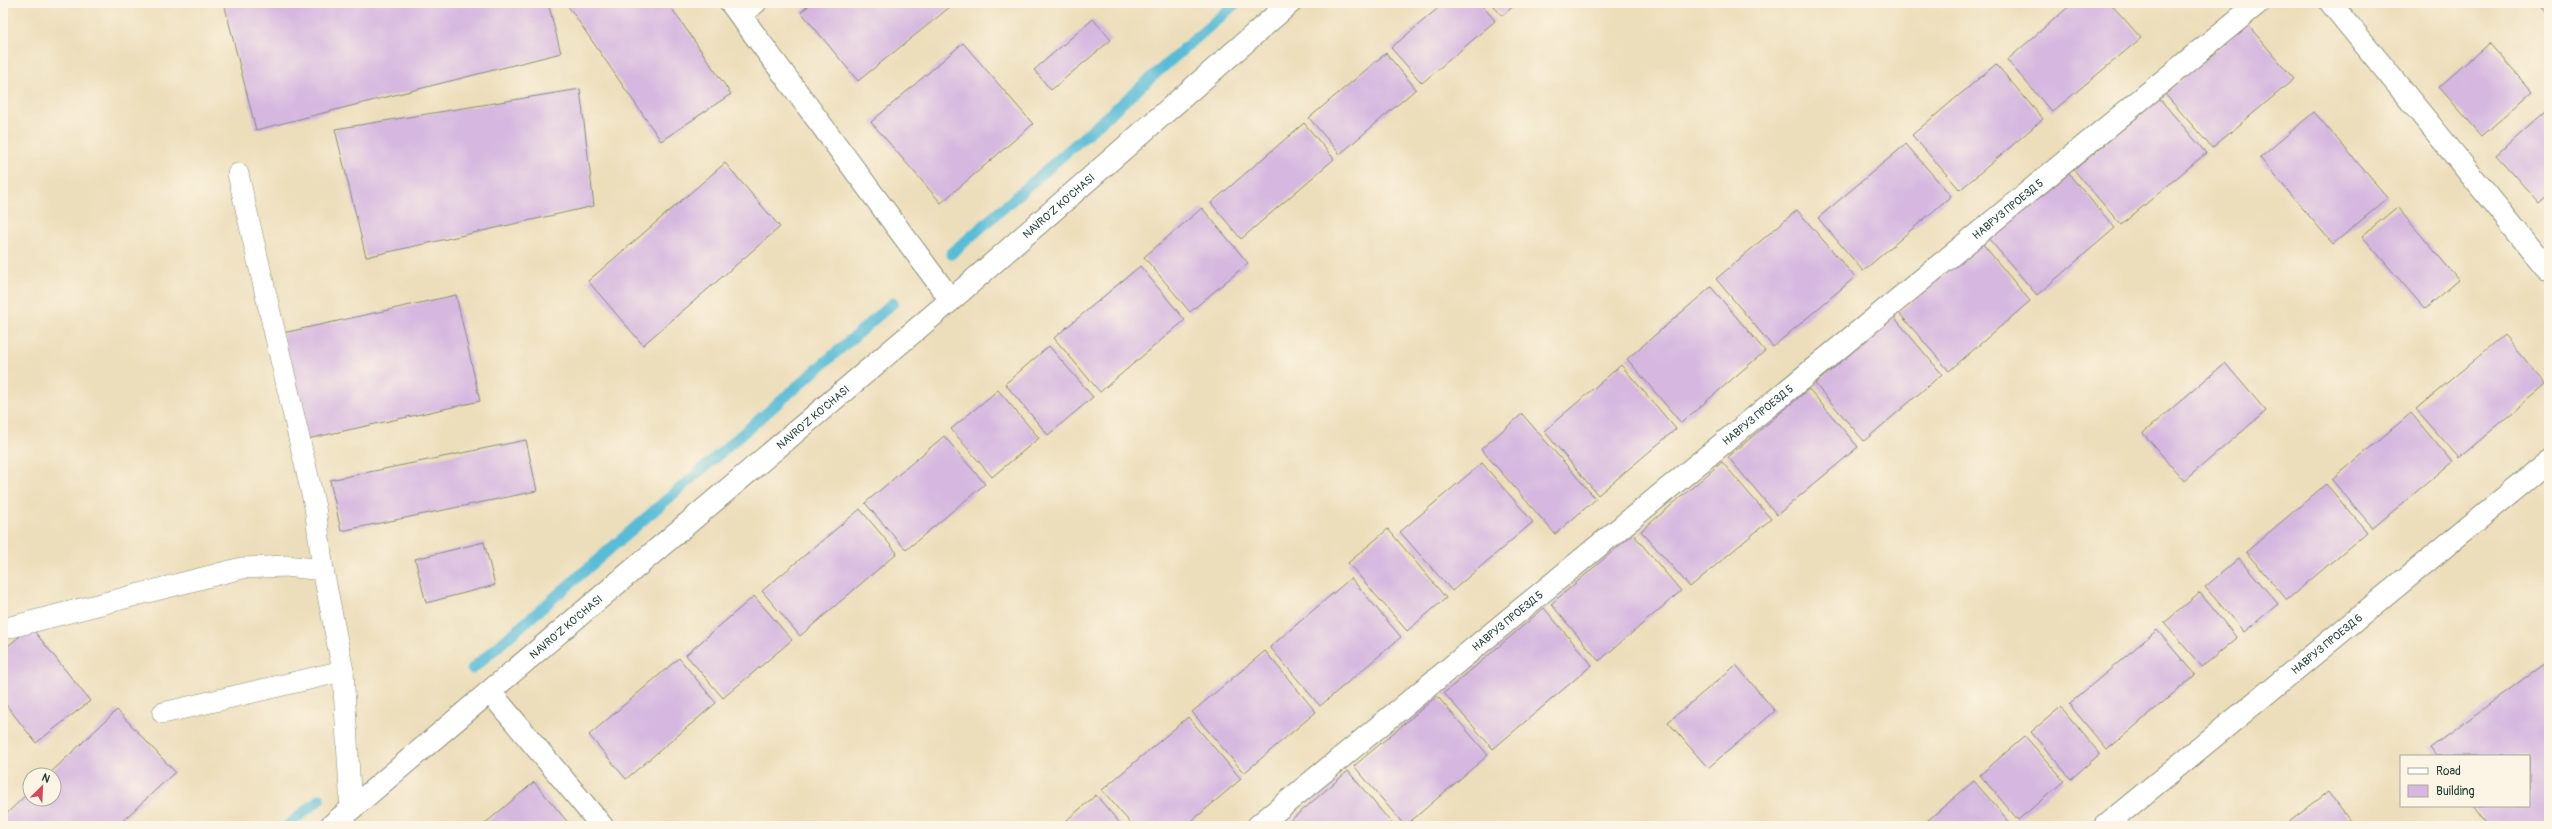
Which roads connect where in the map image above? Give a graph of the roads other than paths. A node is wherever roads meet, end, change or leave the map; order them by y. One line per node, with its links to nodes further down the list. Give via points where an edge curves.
1 (1290, 3): 7 (street, NAVRO'Z KO'CHASI)
2 (2258, 3): 17 (street, НАВРУЗ ПРОЕЗД 5)
3 (2331, 3): 6 (street)
4 (742, 7): 7 (street)
5 (238, 174): 9 (lane, via 315,507)
6 (2549, 271)
7 (951, 300): 12 (street, NAVRO'Z KO'CHASI)
8 (2549, 461): 18 (street, НАВРУЗ ПРОЕЗД 6)
9 (323, 570): 10 (lane, via 286,566 242,568); 11 (lane)
10 (3, 629)
11 (343, 671): 13 (lane); 14 (lane)
12 (490, 692): 14 (street, NAVRO'Z KO'CHASI); 16 (street)
13 (163, 713)
14 (351, 809): 15 (street, NAVRO'Z KO'CHASI)
15 (332, 826)
16 (602, 826)
17 (1258, 826)
18 (2105, 826)

